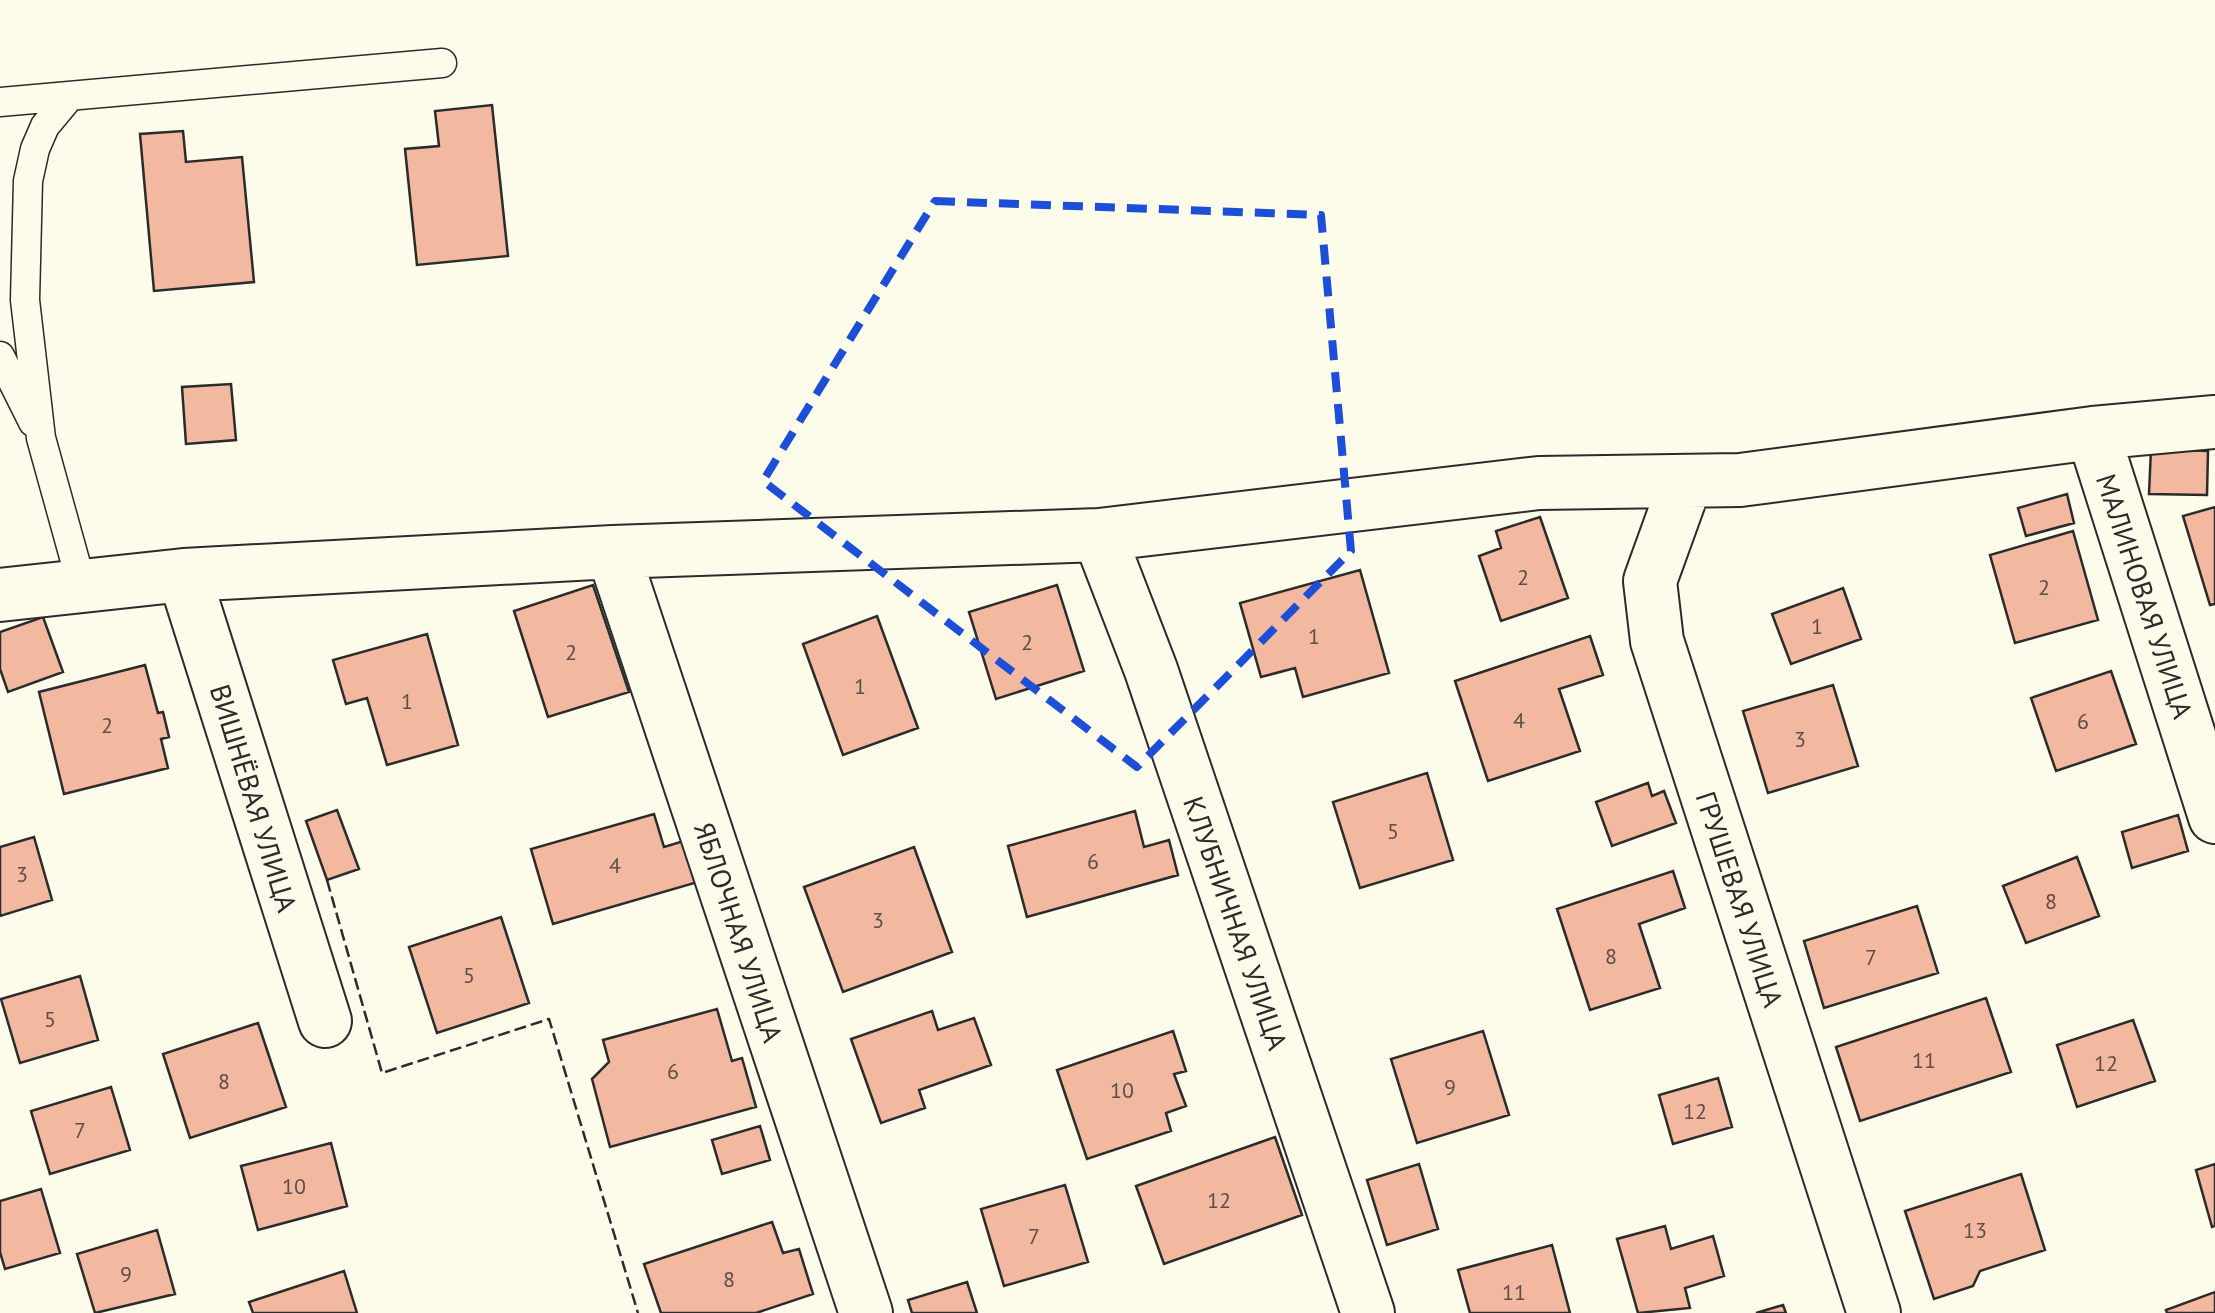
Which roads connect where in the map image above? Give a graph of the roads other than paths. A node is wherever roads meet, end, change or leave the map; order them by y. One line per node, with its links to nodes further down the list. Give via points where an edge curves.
1 (442, 63): 2 (lane)
2 (70, 96): 3 (lane); 7 (lane, via 45,126 28,181 25,300)
3 (0, 102)
4 (0, 356): 7 (lane)
5 (2196, 424): 6 (street)
6 (2094, 433): 8 (street); 14 (street, МАЛИНОВАЯ УЛИЦА)
7 (41, 438): 12 (lane)
8 (1685, 484): 9 (street, via 1539,483); 18 (street, ГРУШЕВАЯ УЛИЦА, via 1650,581 1657,641)
9 (1099, 535): 10 (street); 17 (street, КЛУБНИЧНАЯ УЛИЦА, via 1151,670)
10 (613, 552): 11 (street); 16 (street, ЯБЛОЧНАЯ УЛИЦА)
11 (184, 575): 12 (street); 15 (street, ВИШНЁВАЯ УЛИЦА)
12 (82, 586): 13 (street)
13 (0, 595)
14 (2215, 817)
15 (325, 1021)
16 (866, 1313)
17 (1368, 1313)
18 (1874, 1313)

